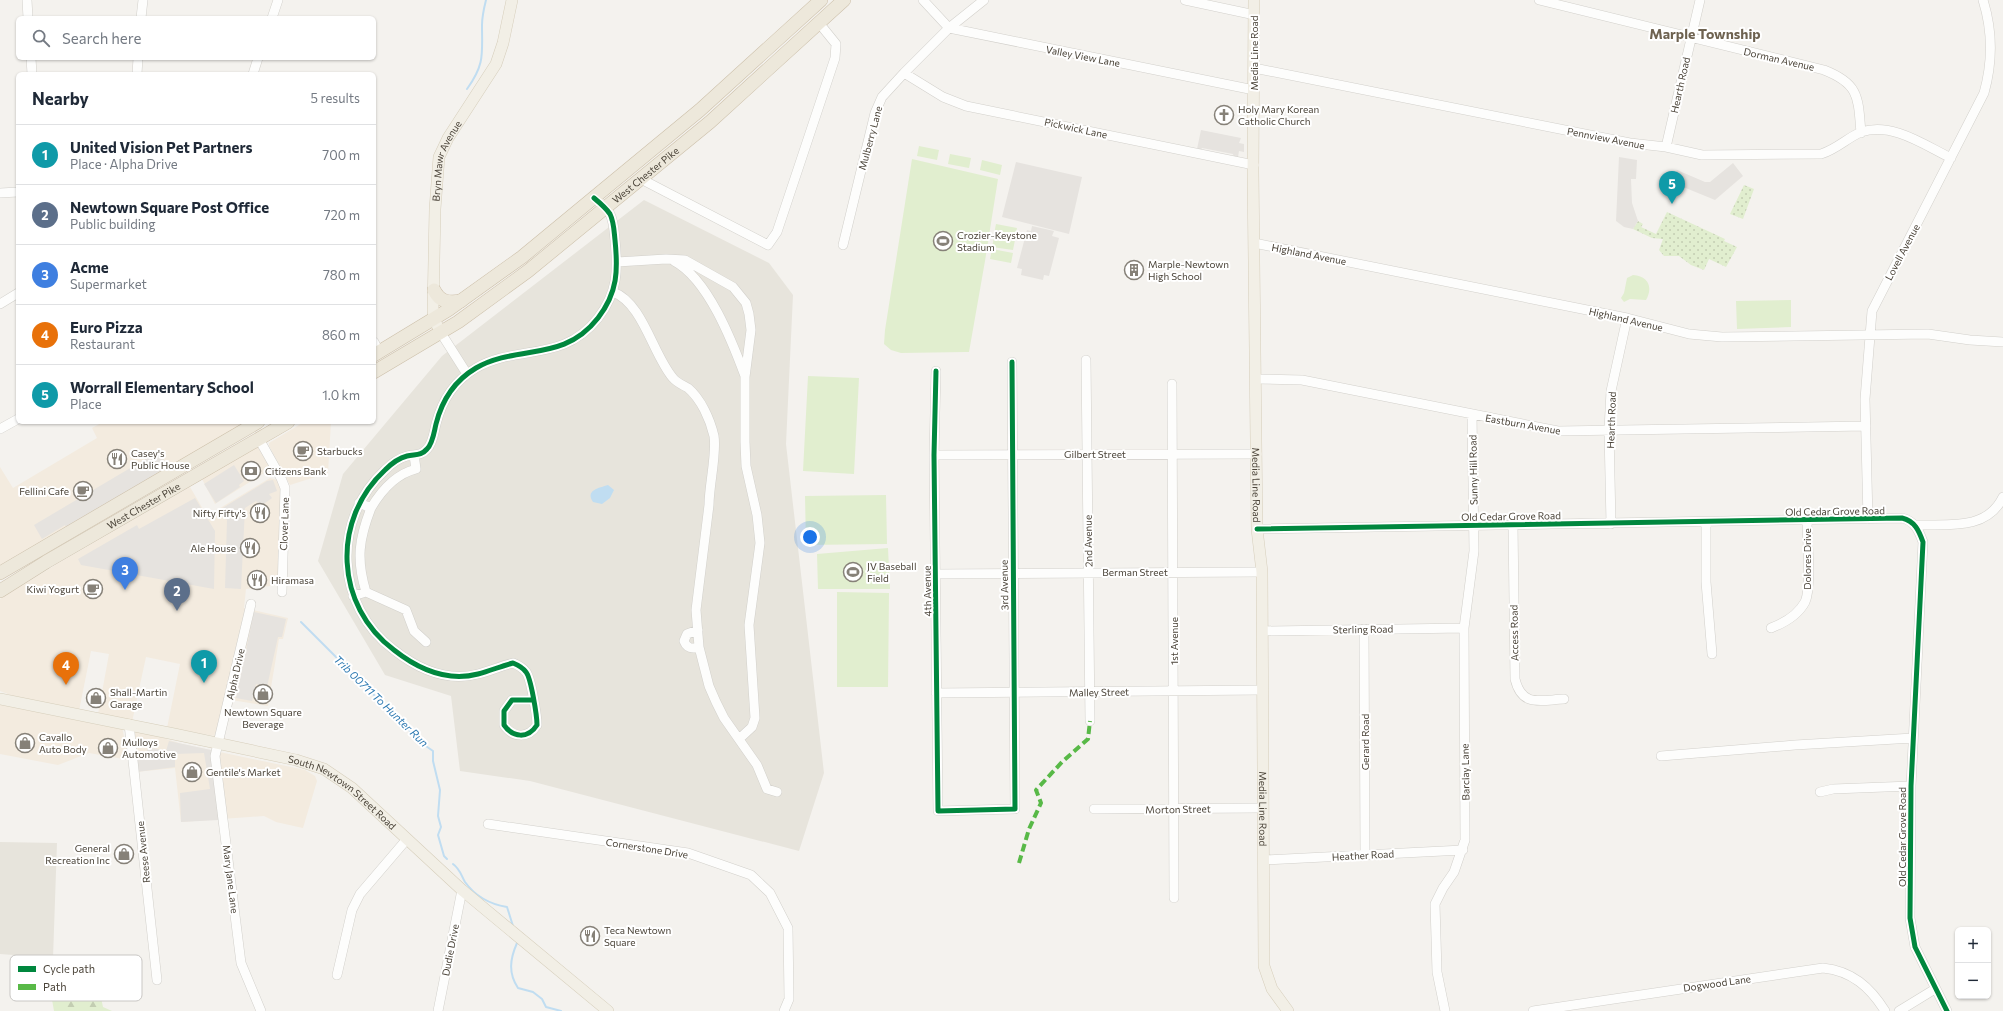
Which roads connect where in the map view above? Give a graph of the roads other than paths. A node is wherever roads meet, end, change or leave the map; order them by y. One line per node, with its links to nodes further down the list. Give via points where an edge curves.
1 (27, 0): 15 (street)
2 (143, 0): 16 (street)
3 (278, 0): 17 (street)
4 (512, 0): 43 (main road, Bryn Mawr Avenue, via 496,64 448,138 439,157)
5 (821, 0): 37 (highway, West Chester Pike, via 700,110)
6 (844, 0): 18 (highway, West Chester Pike)
7 (924, 0): 19 (street)
8 (984, 0): 19 (street, Mulberry Lane)
9 (1185, 0): 14 (street)
10 (1254, 0): 14 (main road, Media Line Road)
11 (1539, 0): 20 (street, Dorman Avenue)
12 (1700, 0): 20 (street, Hearth Road)
13 (1983, 0): 32 (street, Lovell Avenue, via 1991,32 1987,80 1979,104)
14 (1254, 15): 24 (main road, Media Line Road)
15 (28, 16)
16 (141, 16)
17 (273, 16)
18 (819, 23): 34 (highway, West Chester Pike, via 710,122); 34 (street, via 836,44 835,58 777,232 768,245)
19 (949, 28): 28 (street, Mulberry Lane); 29 (street, Valley View Lane)
20 (1691, 38): 30 (street, Dorman Avenue, via 1824,70 1839,76 1853,90 1858,100); 31 (street, Hearth Road)
21 (31, 60): 25 (street)
22 (138, 60): 26 (street)
23 (257, 60): 27 (street)
24 (1254, 68): 29 (main road, Media Line Road); 31 (street, Pennview Avenue, via 1630,143)
25 (32, 72)
26 (137, 72)
27 (253, 72)
28 (904, 73): 33 (street, Pickwick Lane, via 943,97 966,106); 40 (street, Mulberry Lane, via 882,97 875,112)
29 (1254, 90): 33 (main road, Media Line Road)
30 (1861, 133): 31 (street, Pennview Avenue, via 1834,150 1821,154 1702,155); 32 (street, Pennview Avenue, via 1882,130 1899,133)
31 (1666, 147)
32 (1951, 158): 51 (street, Lovell Avenue, via 1875,304 1870,319)
33 (1254, 165): 39 (main road, Media Line Road)
34 (641, 179): 38 (highway, West Chester Pike)
35 (16, 192): 36 (street)
36 (0, 193)
37 (594, 198): 38 (street); 46 (highway, West Chester Pike, via 506,269)
38 (606, 208): 42 (street, via 612,220); 50 (highway, West Chester Pike, via 510,285)
39 (1254, 243): 48 (street, Highland Avenue); 60 (main road, Media Line Road)
40 (843, 245)
41 (669, 259): 42 (street); 59 (street, via 686,268 699,282 730,336); 59 (street, via 685,260 723,281 733,287 746,303 751,330)
42 (617, 262): 44 (street)
43 (434, 290): 46 (highway, via 445,302); 49 (main road, Bryn Mawr Avenue)
44 (613, 292): 58 (street, via 598,318 571,342 556,348 489,362); 101 (street, via 621,295 640,319 672,377 698,398 714,435 708,521 696,610)
45 (16, 295): 47 (street)
46 (461, 301): 49 (highway, West Chester Pike)
47 (0, 304)
48 (1627, 318): 51 (street, Highland Avenue, via 1689,334 1722,337); 68 (street, Hearth Road, via 1611,391)
49 (434, 319): 50 (main road, Bryn Mawr Avenue); 53 (highway, West Chester Pike)
50 (441, 333): 56 (highway, West Chester Pike); 58 (street)
51 (1869, 335): 52 (street, Highland Avenue, via 1928,334); 66 (street, Lovell Avenue)
52 (2003, 342)
53 (376, 350)
54 (1086, 360): 71 (street, 2nd Avenue)
55 (1012, 362): 70 (street, 3rd Avenue)
56 (376, 371)
57 (936, 371): 75 (street, 4th Avenue)
58 (468, 374): 74 (street, via 456,382 443,402 429,447 420,455)
59 (745, 377): 119 (street, via 746,466 757,515 760,543 749,625 755,718 752,727)
60 (1256, 379): 62 (street, Eastburn Avenue, via 1302,380); 73 (main road, Media Line Road)
61 (1172, 384): 72 (street, 1st Avenue)
62 (1472, 414): 68 (street, Eastburn Avenue, via 1558,431); 85 (street, Sunny Hill Road)
63 (16, 420): 67 (street)
64 (255, 424): 90 (highway, West Chester Pike)
65 (285, 424): 69 (highway, West Chester Pike)
66 (1866, 426): 68 (street, Eastburn Avenue); 79 (street, Lovell Avenue)
67 (0, 429)
68 (1609, 430): 83 (street, Hearth Road)
69 (259, 439): 93 (highway, West Chester Pike); 94 (street, Clover Lane, via 285,488)
70 (1012, 454): 71 (street, Gilbert Street); 75 (street, Gilbert Street); 92 (street, 3rd Avenue)
71 (1086, 454): 72 (street, Gilbert Street); 87 (street, 2nd Avenue)
72 (1173, 454): 73 (street, Gilbert Street); 88 (street, 1st Avenue)
73 (1257, 454): 86 (main road, Media Line Road)
74 (414, 455): 77 (street, via 402,458 385,470 368,488); 78 (street, via 416,469 405,471 387,487)
75 (934, 455): 91 (street, 4th Avenue)
76 (2003, 496): 84 (street, via 1996,509 1974,523)
77 (359, 503): 78 (street); 96 (street, via 352,520 346,553)
78 (371, 508): 95 (street, via 363,528 360,546 359,563)
79 (1868, 519): 80 (street, Old Cedar Grove Road); 84 (street, Old Cedar Grove Road, via 1902,518)
80 (1807, 521): 81 (street, Old Cedar Grove Road); 99 (street, Dolores Drive, via 1808,582 1805,600 1792,616)
81 (1706, 522): 83 (street, Old Cedar Grove Road); 105 (street, via 1706,582)
82 (1513, 524): 83 (street, Old Cedar Grove Road); 85 (street, Old Cedar Grove Road); 113 (street, Access Road, via 1517,687 1521,695 1532,701)
83 (1611, 524)
84 (1915, 525): 118 (street, Old Cedar Grove Road, via 1923,542)
85 (1474, 526): 86 (street, Old Cedar Grove Road); 98 (street, Barclay Lane, via 1473,565)
86 (1257, 529): 89 (main road, Media Line Road)
87 (1088, 572): 88 (street, Berman Street); 92 (street, Berman Street); 108 (street, 2nd Avenue)
88 (1174, 572): 89 (street, Berman Street); 106 (street, 1st Avenue)
89 (1262, 572): 102 (main road, Media Line Road)
90 (0, 573)
91 (935, 574): 92 (street, Berman Street); 109 (street, 4th Avenue)
92 (1013, 574): 110 (street, 3rd Avenue)
93 (0, 591)
94 (282, 592)
95 (366, 592): 96 (street); 103 (street, via 406,610 414,631)
96 (353, 596): 115 (street, via 364,618 379,636 392,649 418,666 436,674 465,676 513,663 526,672)
97 (251, 604): 120 (street, Alpha Drive)
98 (1464, 628): 100 (street, Sterling Road); 131 (street, Barclay Lane, via 1466,829)
99 (1771, 628)
100 (1364, 629): 102 (street, Sterling Road); 132 (street, Gerard Road)
101 (698, 630): 104 (street); 104 (street, via 687,634 684,641 692,649)
102 (1262, 631): 107 (main road, Media Line Road)
103 (426, 642)
104 (699, 647): 119 (street, via 709,686 724,718)
105 (1712, 654)
106 (1174, 690): 107 (street, Malley Street); 108 (street, Malley Street); 128 (street, 1st Avenue)
107 (1262, 690): 125 (main road, Media Line Road)
108 (1090, 692): 110 (street, Malley Street); 116 (street, 2nd Avenue)
109 (936, 693): 110 (street, Malley Street); 126 (street, 4th Avenue, via 938,811)
110 (1014, 693): 126 (street, 3rd Avenue)
111 (0, 695): 114 (main road)
112 (0, 699): 114 (main road)
113 (1564, 699)
114 (12, 700): 117 (main road, South Newtown Street Road)
115 (533, 700): 115 (street, via 512,700 508,704 503,718 508,731 522,736 534,730 537,715)
116 (1090, 721)
117 (129, 724): 120 (main road, South Newtown Street Road); 137 (street, Reese Avenue)
118 (1914, 738): 121 (street); 122 (street, Old Cedar Grove Road)
119 (739, 739): 123 (street, via 757,765 767,789)
120 (218, 744): 130 (main road, South Newtown Street Road, via 324,769 352,788); 139 (street, Mary Jane Lane, via 215,756 241,963)
121 (1661, 756)
122 (1911, 786): 124 (street, via 1833,789); 138 (street, Old Cedar Grove Road, via 1911,925 1915,947)
123 (777, 792)
124 (1820, 792)
125 (1262, 808): 128 (street, Morton Street); 133 (main road, Media Line Road)
126 (1015, 809)
127 (1094, 809): 128 (street, Morton Street)
128 (1174, 810): 135 (street, 1st Avenue)
129 (488, 824): 142 (street, Cornerstone Drive, via 688,853 751,875 770,893 788,928 789,1000)
130 (407, 838): 134 (main road, South Newtown Street Road); 136 (street, via 360,894 352,910)
131 (1463, 850): 132 (street, Heather Road); 144 (street, Barclay Lane, via 1454,872 1435,904 1437,972)
132 (1366, 854): 133 (street, Heather Road)
133 (1263, 860): 143 (main road, Media Line Road, via 1264,966 1272,989)
134 (462, 890): 140 (street, Dudie Drive); 141 (main road, South Newtown Street Road)
135 (1174, 898)
136 (337, 975)
137 (157, 980)
138 (1935, 989): 147 (street); 148 (street, Old Cedar Grove Road)
139 (260, 1011)
140 (438, 1011)
141 (608, 1011)
142 (784, 1011)
143 (1288, 1011)
144 (1445, 1011)
145 (1532, 1011): 146 (street, Dogwood Lane, via 1823,968 1842,972 1858,980 1872,992)
146 (1885, 1011)
147 (1899, 1011)
148 (1947, 1011)

